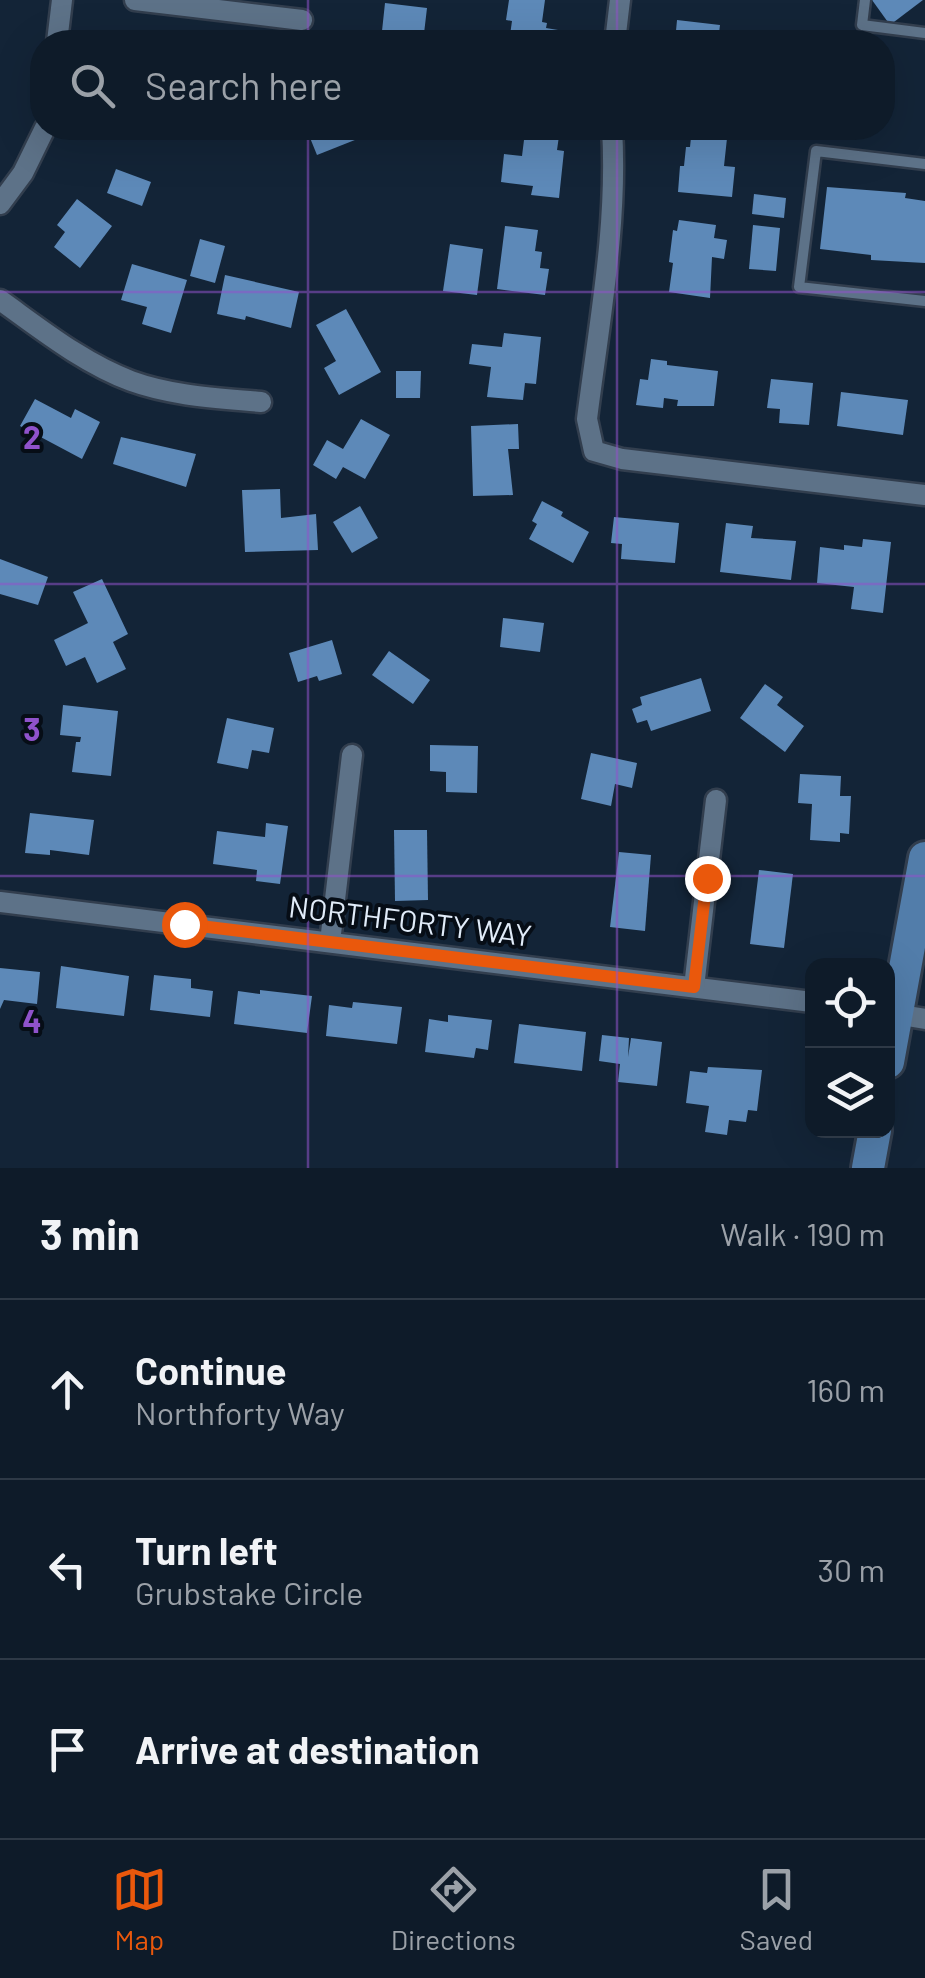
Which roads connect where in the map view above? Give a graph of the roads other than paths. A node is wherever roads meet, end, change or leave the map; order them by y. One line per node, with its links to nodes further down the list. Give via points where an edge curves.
1 (62, 0): 6 (street)
2 (135, 0): 5 (street)
3 (620, 0): 7 (street)
4 (865, 0): 8 (lane, via 862,26)
5 (302, 20)
6 (59, 30)
7 (616, 30)
8 (925, 33)
9 (39, 140): 12 (street)
10 (613, 140): 16 (street, via 612,216 587,420 594,451 622,460)
11 (925, 164): 14 (lane, via 816,151 799,287)
12 (0, 204)
13 (0, 300): 15 (street, via 63,346 132,382)
14 (925, 301)
15 (261, 402)
16 (925, 496)
17 (352, 755): 21 (street)
18 (716, 800): 22 (street)
19 (925, 858): 24 (main road)
20 (0, 902): 21 (street, NORTHFORTY WAY)
21 (330, 942): 22 (street, NORTHFORTY WAY)
22 (694, 987): 23 (street, NORTHFORTY WAY)
23 (805, 1001)
24 (903, 1015): 25 (main road)
25 (892, 1048)
26 (874, 1138): 27 (main road)
27 (868, 1168)

